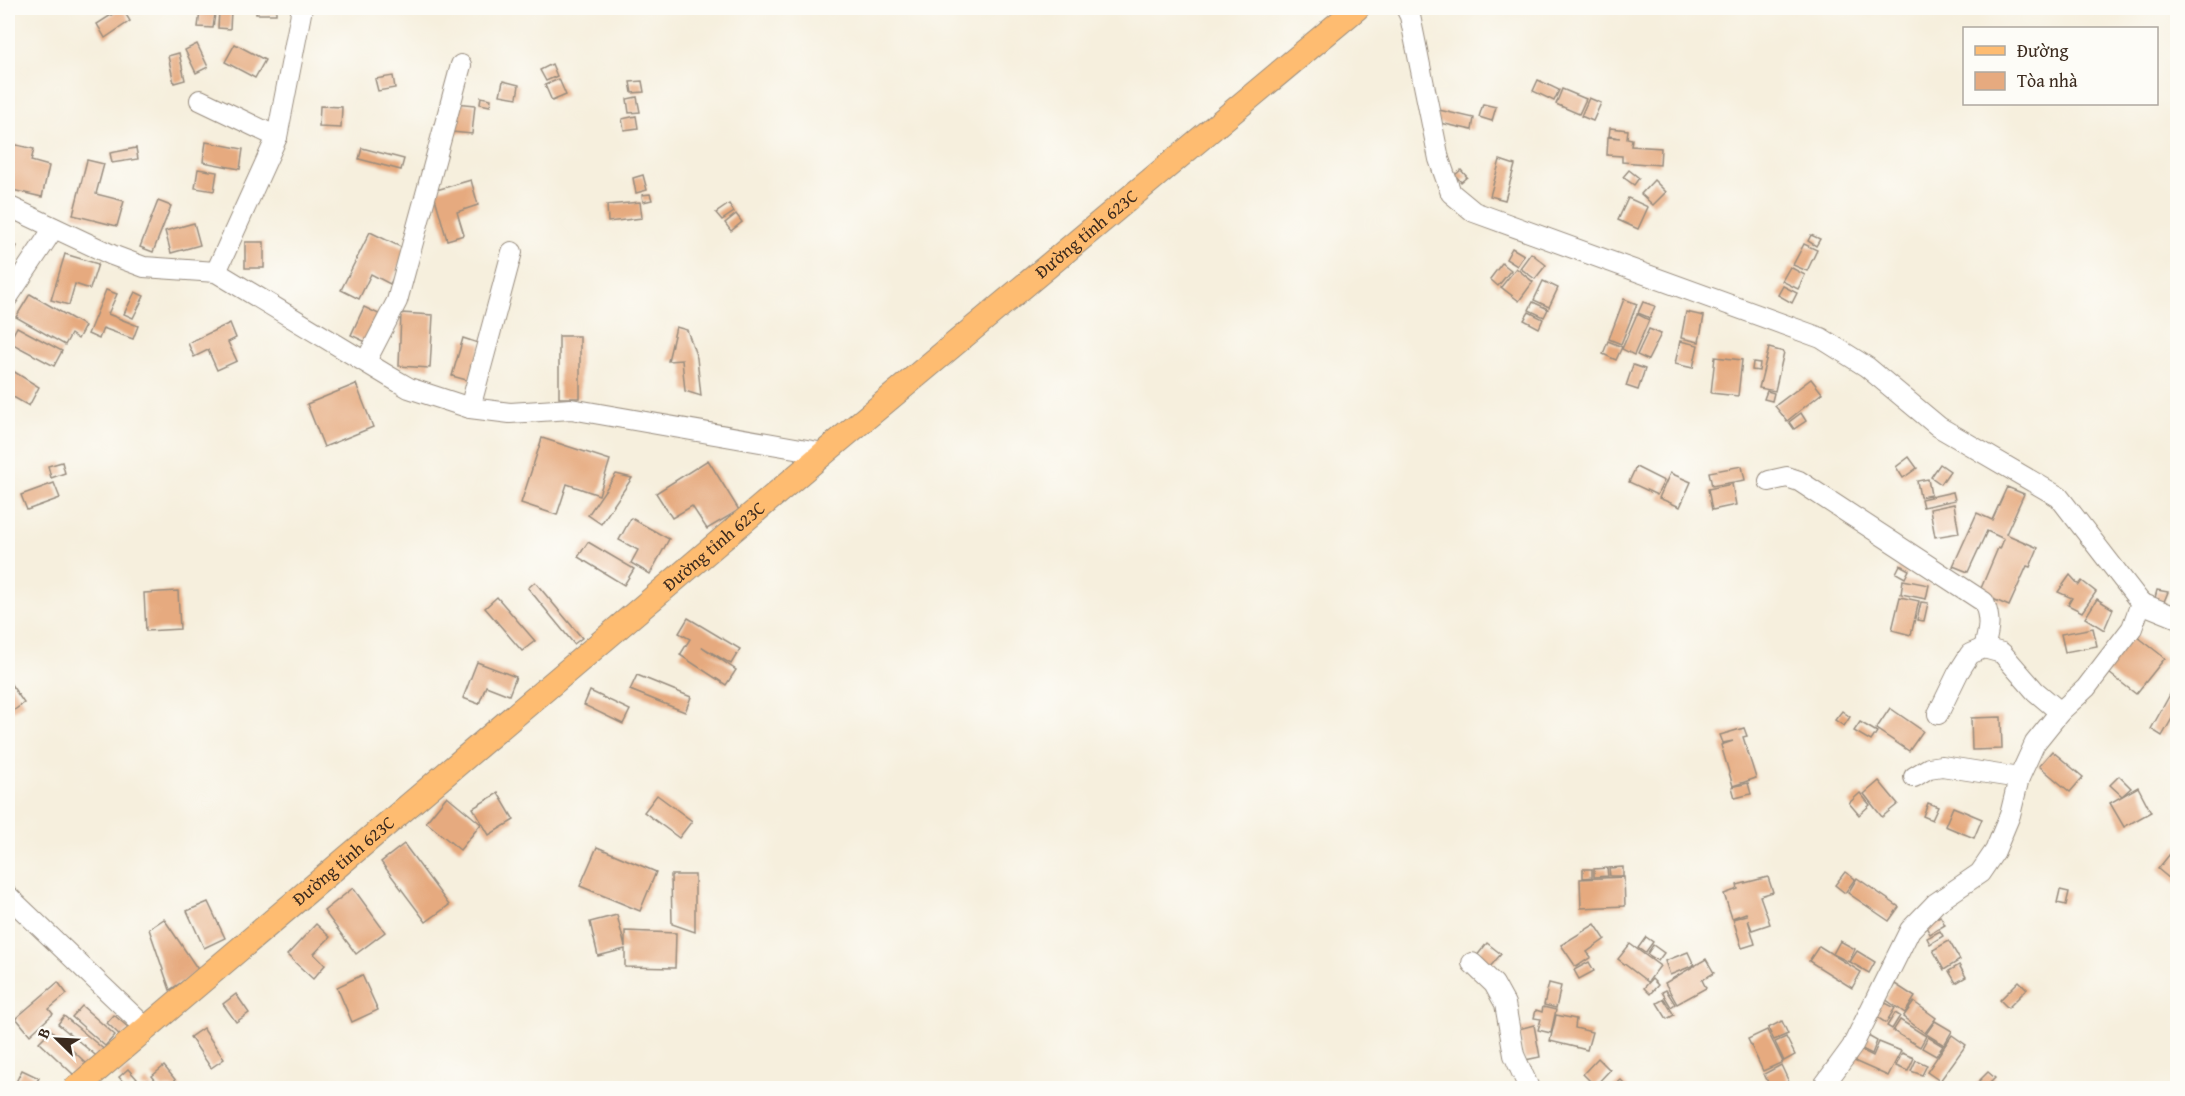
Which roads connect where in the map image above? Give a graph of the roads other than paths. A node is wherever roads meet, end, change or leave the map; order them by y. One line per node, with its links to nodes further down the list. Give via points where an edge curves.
1 (302, 8): 6 (street)
2 (1357, 8): 14 (main road, Đường tỉnh 623C)
3 (1406, 8): 16 (street, via 1439,159 1451,193 1473,212 1821,339 1867,367 1939,427 2058,497)
4 (461, 65): 12 (street, via 398,301)
5 (200, 100): 6 (street)
6 (277, 137): 10 (street)
7 (8, 206): 8 (street)
8 (54, 228): 10 (street, via 144,267); 11 (street)
9 (512, 252): 13 (street)
10 (216, 272): 12 (street)
11 (8, 297)
12 (366, 361): 13 (street, via 409,388)
13 (470, 408): 14 (street, via 510,413 571,409)
14 (824, 453): 25 (main road, Đường tỉnh 623C)
15 (1769, 481): 18 (street, via 1786,477 1799,481 1984,602 1989,615)
16 (2141, 603): 17 (street); 19 (street, via 2132,628 2086,688)
17 (2178, 618)
18 (1984, 648): 19 (street, via 2002,653 2035,691); 20 (street, via 1970,654)
19 (2060, 712): 22 (street, via 2035,743)
20 (1938, 714)
21 (1914, 777): 22 (street, via 1942,766)
22 (2019, 778): 28 (street, via 2010,815 1995,851 1980,873 1936,903 1910,930 1852,1047)
23 (8, 896): 25 (street)
24 (1472, 963): 27 (street, via 1494,984 1505,1004 1514,1055)
25 (146, 1028): 26 (main road, Đường tỉnh 623C)
26 (76, 1089)
27 (1529, 1089)
28 (1822, 1089)

